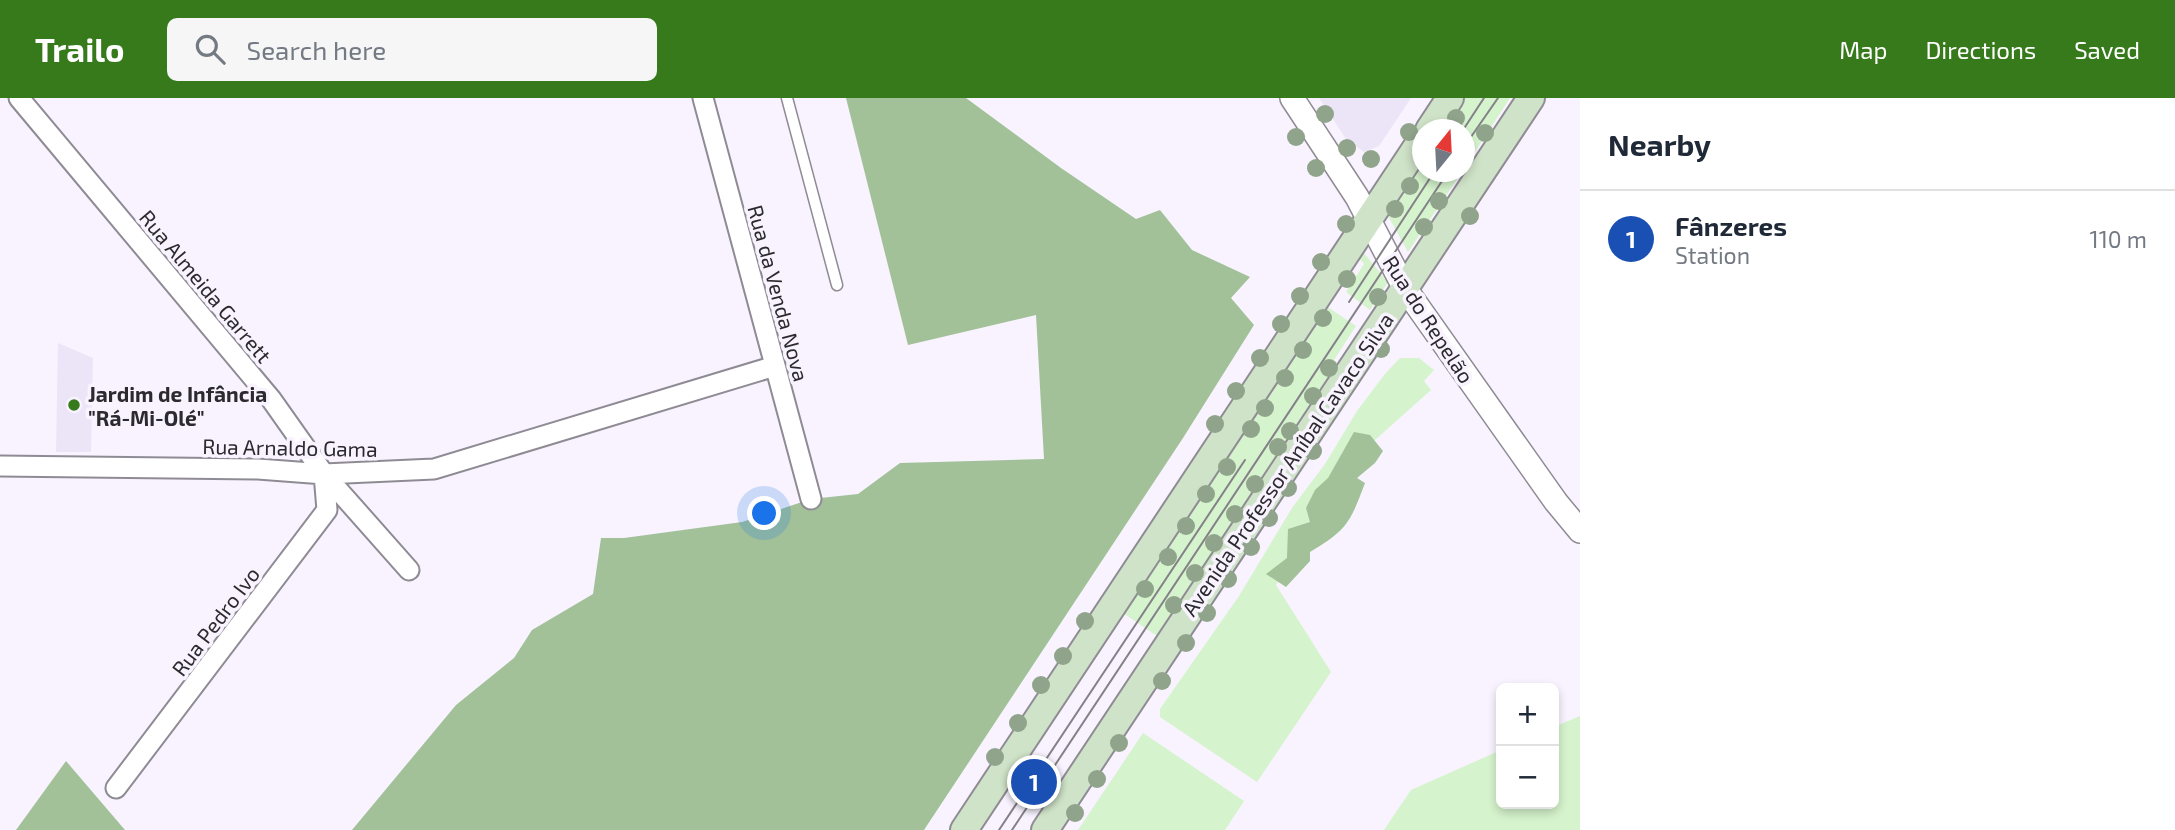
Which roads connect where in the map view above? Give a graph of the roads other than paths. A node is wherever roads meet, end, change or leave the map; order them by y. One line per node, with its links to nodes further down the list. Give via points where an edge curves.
1 (19, 98): 14 (street, Rua Almeida Garrett, via 271,399)
2 (705, 98): 12 (street, Rua da Venda Nova)
3 (787, 98): 10 (lane)
4 (1292, 98): 9 (street, Rua do Repelão)
5 (1450, 98): 7 (main road)
6 (1531, 98): 11 (main road, Avenida Professor Aníbal Cavaco Silva)
7 (1436, 119)
8 (1412, 155): 9 (main road)
9 (1368, 221): 11 (street, Rua do Repelão); 19 (main road)
10 (837, 285)
11 (1404, 287): 16 (street, Rua do Repelão); 20 (main road, Avenida Professor Aníbal Cavaco Silva)
12 (775, 366): 14 (street, Rua Arnaldo Gama, via 434,469); 15 (street, Rua da Venda Nova)
13 (0, 466): 14 (street, Rua Arnaldo Gama)
14 (324, 474): 17 (street, Rua Almeida Garrett); 18 (street, Rua Pedro Ivo, via 327,510)
15 (810, 499)
16 (1580, 531)
17 (409, 570)
18 (116, 788)
19 (964, 830)
20 (1045, 830)

